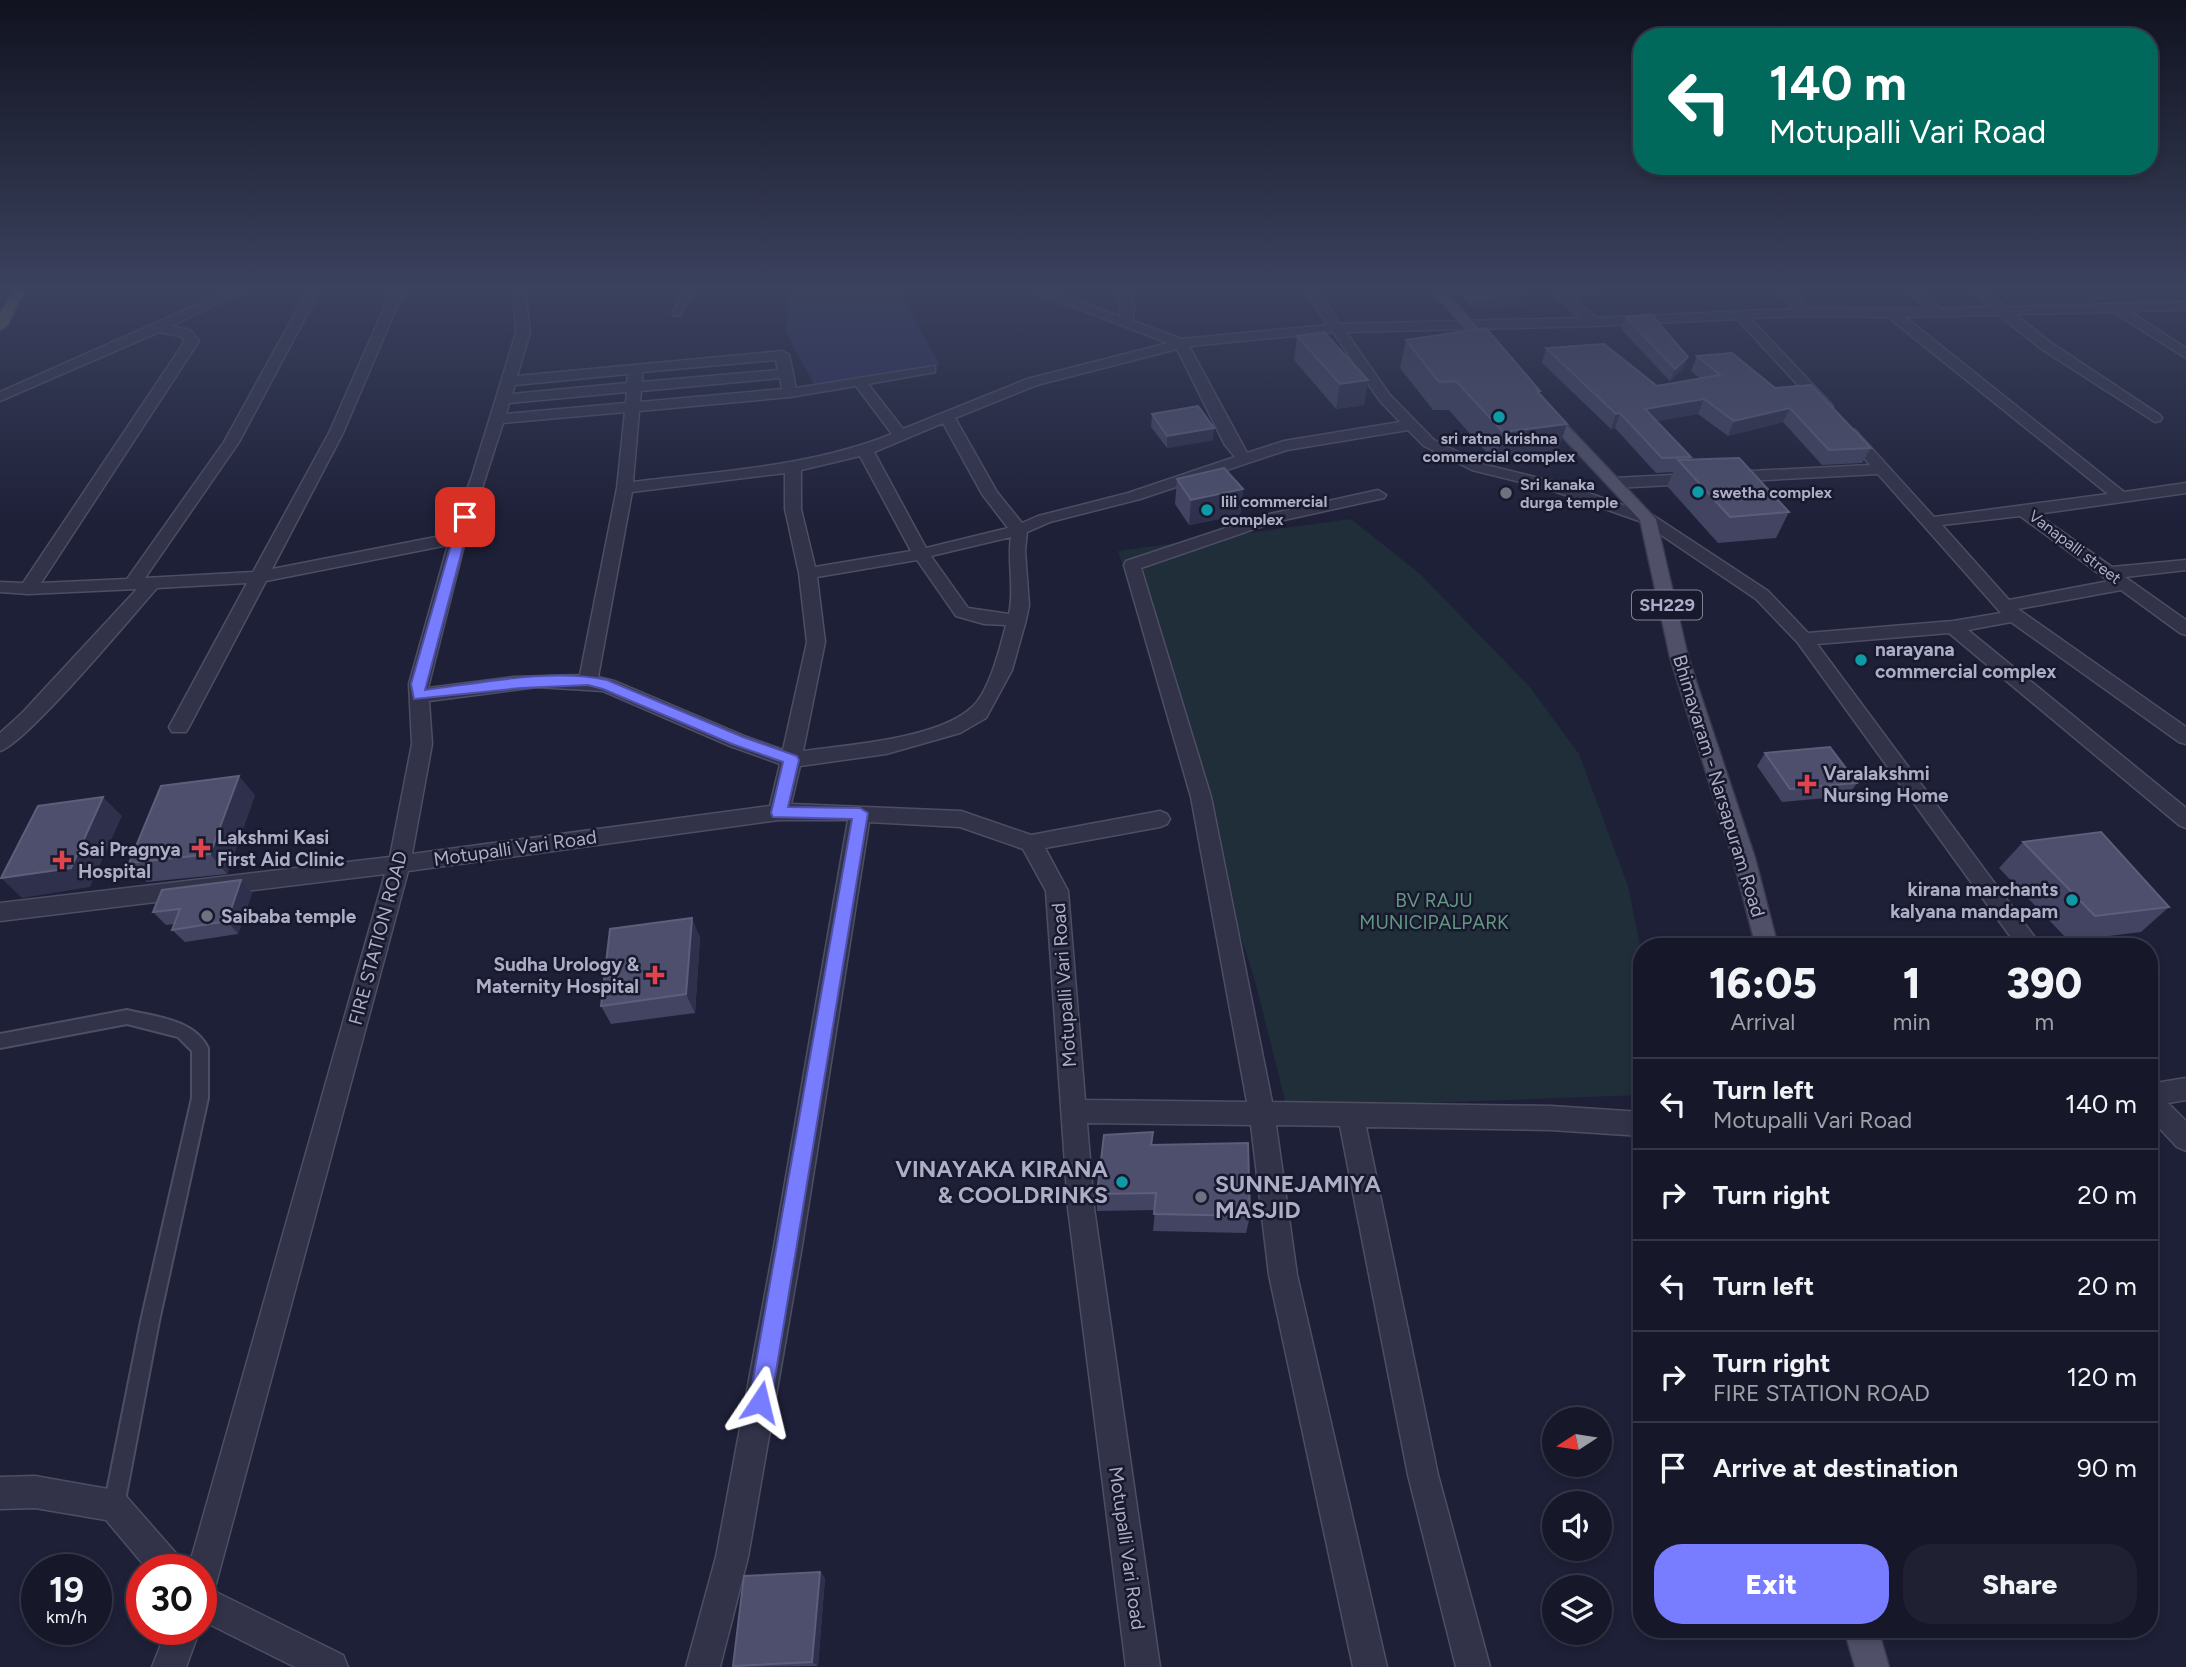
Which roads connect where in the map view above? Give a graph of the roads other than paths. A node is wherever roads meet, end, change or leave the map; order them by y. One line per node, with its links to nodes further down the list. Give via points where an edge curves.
1 (65, 368): 21 (street)
2 (174, 368): 50 (street)
3 (272, 368): 48 (street, via 231,442)
4 (364, 368): 46 (street, via 336,433)
5 (512, 368): 16 (street, FIRE STATION ROAD)
6 (636, 368): 16 (street); 18 (street)
7 (786, 368): 15 (street)
8 (1091, 368): 24 (street, via 1032,382)
9 (1194, 368): 30 (street)
10 (1363, 368): 27 (street)
11 (1789, 368): 32 (street)
12 (1960, 368): 37 (street)
13 (2079, 368): 25 (street)
14 (930, 369): 17 (street)
15 (787, 373): 18 (street); 19 (street)
16 (508, 381): 22 (street, FIRE STATION ROAD)
17 (859, 382): 19 (street); 28 (street)
18 (635, 388): 22 (street); 23 (street)
19 (790, 393): 23 (street)
20 (1530, 393): 33 (main road)
21 (0, 397)
22 (502, 399): 26 (street, FIRE STATION ROAD)
23 (631, 408): 26 (street); 34 (street)
24 (947, 416): 28 (street); 41 (street, via 990,494)
25 (2155, 418)
26 (496, 419): 42 (street, FIRE STATION ROAD)
27 (1411, 425): 30 (street, via 1339,435); 39 (street, via 1429,443 1477,467 1553,486)
28 (901, 436): 29 (street)
29 (864, 450): 31 (street); 43 (street)
30 (1243, 458): 41 (street)
31 (793, 467): 34 (street); 45 (street, via 793,509)
32 (1882, 469): 33 (street); 40 (street)
33 (1614, 483): 39 (main road)
34 (625, 488): 56 (street)
35 (2183, 492): 37 (street, Vanapalli street)
36 (1378, 495): 76 (street, via 1271,518 1132,565 1200,797)
37 (2121, 497): 38 (street, Vanapalli street)
38 (2023, 511): 40 (street); 47 (street, Vanapalli street)
39 (1648, 519): 55 (street, via 1762,595); 69 (main road, Bhimavaram - Narsapuram Road / SH229, via 1679,657 1744,858)
40 (1930, 522): 51 (street)
41 (1019, 530): 43 (street); 52 (street)
42 (458, 538): 46 (street); 57 (street, FIRE STATION ROAD, via 418,684)
43 (921, 554): 45 (street); 52 (street, via 962,612)
44 (2186, 565): 47 (street)
45 (808, 573): 61 (street, via 816,642)
46 (259, 577): 48 (street); 58 (street)
47 (2117, 578): 51 (street); 54 (street, Vanapalli street)
48 (141, 584): 50 (street); 60 (street, via 29,718)
49 (0, 587): 50 (street)
50 (28, 589)
51 (2009, 611): 53 (street); 59 (street)
52 (1017, 620): 61 (street, via 1003,670 979,713 953,729 886,747)
53 (1953, 626): 55 (street); 65 (street)
54 (2186, 629)
55 (1804, 639): 70 (street)
56 (588, 681): 57 (street, via 521,683); 61 (street)
57 (419, 696): 67 (street, FIRE STATION ROAD, via 422,744)
58 (179, 727)
59 (2186, 737)
60 (0, 744)
61 (791, 760): 62 (street)
62 (779, 813): 63 (street, Motupalli Vari Road); 67 (street, Motupalli Vari Road)
63 (860, 813): 66 (street, Motupalli Vari Road, via 961,819); 89 (street, via 732,1557)
64 (1160, 819): 66 (street)
65 (2186, 820)
66 (1031, 843): 75 (street, Motupalli Vari Road, via 1057,891)
67 (399, 864): 68 (street, Motupalli Vari Road); 83 (street, FIRE STATION ROAD)
68 (0, 912)
69 (1765, 938)
70 (2024, 938)
71 (0, 1041): 81 (lane, via 127,1017 183,1031 200,1048 200,1098)
72 (2186, 1089): 73 (street)
73 (2158, 1096)
74 (2158, 1108): 79 (street)
75 (1073, 1111): 76 (street); 90 (street, Motupalli Vari Road)
76 (1262, 1115): 77 (street); 91 (street, via 1283,1275)
77 (1351, 1116): 78 (street); 92 (street, via 1423,1475)
78 (1633, 1123)
79 (2186, 1139)
80 (0, 1493): 81 (street, via 35,1492)
81 (114, 1506): 82 (street)
82 (156, 1554)
83 (209, 1554)
84 (217, 1610): 88 (street)
85 (1864, 1638): 93 (main road)
86 (178, 1645): 87 (street)
87 (169, 1667)
88 (331, 1667)
89 (703, 1667)
90 (1143, 1667)
91 (1370, 1667)
92 (1473, 1667)
93 (1872, 1667)

